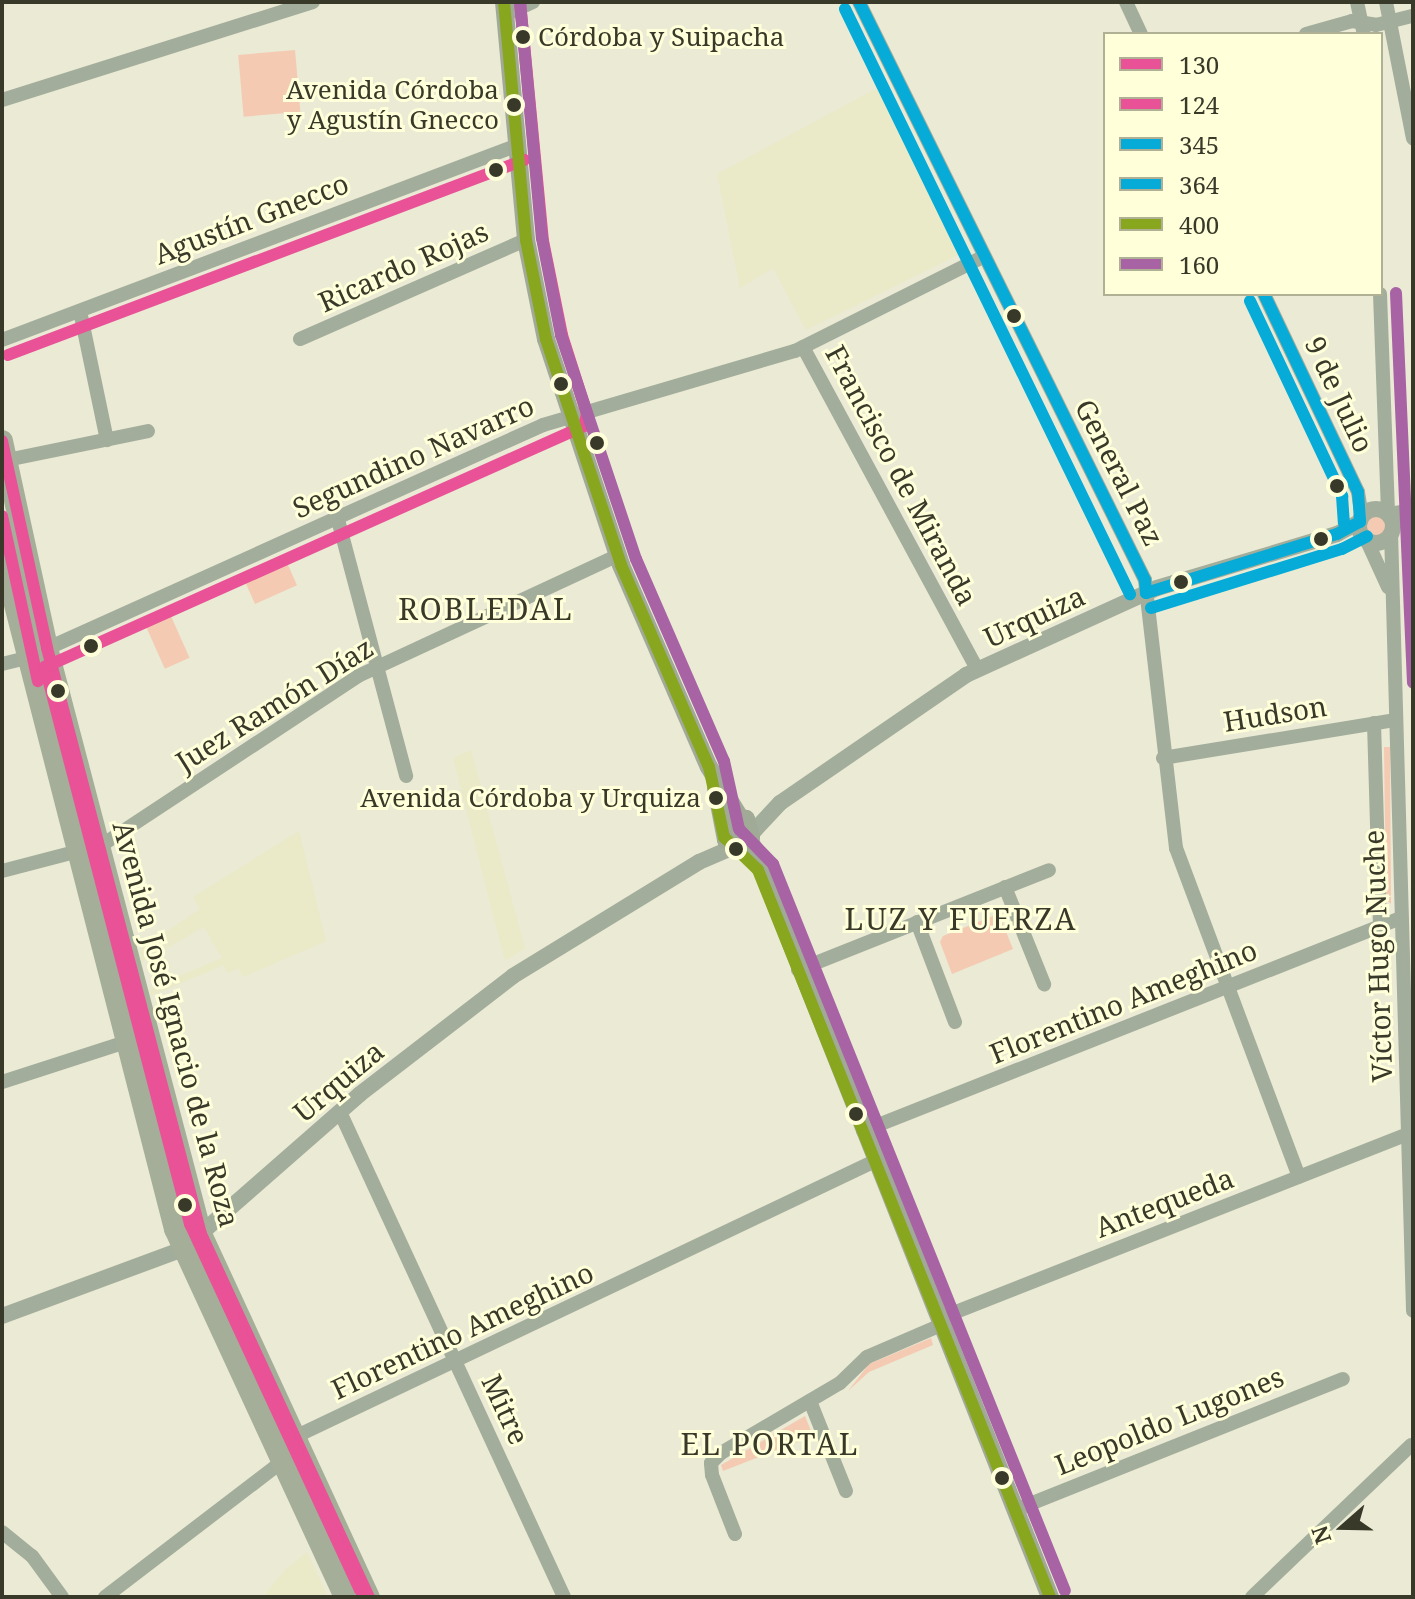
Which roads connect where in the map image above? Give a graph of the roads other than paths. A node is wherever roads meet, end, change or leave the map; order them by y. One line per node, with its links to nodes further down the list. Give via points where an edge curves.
1 (313, 2): 13 (street)
2 (533, 2): 7 (street)
3 (859, 2): 17 (street, General Paz)
4 (1126, 2): 11 (street)
5 (1357, 2): 10 (street)
6 (1386, 2): 9 (street)
7 (505, 8): 15 (main road)
8 (1413, 16): 9 (street)
9 (1389, 22): 10 (street); 14 (street)
10 (1363, 28): 12 (street)
11 (1140, 32)
12 (1325, 32)
13 (2, 100)
14 (1413, 138)
15 (518, 145): 16 (main road); 20 (street, Agustín Gnecco)
16 (526, 240): 21 (street, Ricardo Rojas); 24 (main road, via 546,339)
17 (983, 257): 23 (street, Segundino Navarro); 35 (street, General Paz, via 1145,580)
18 (1265, 296): 32 (street, 9 de Julio, via 1358,492)
19 (1380, 296): 31 (street, Víctor Hugo Nuche)
20 (80, 311): 22 (street, Agustín Gnecco); 26 (street)
21 (300, 339)
22 (2, 340)
23 (803, 347): 24 (street, Segundino Navarro); 40 (street, Francisco de Miranda)
24 (571, 417): 29 (street, Segundino Navarro); 34 (main road)
25 (148, 431): 26 (street)
26 (107, 440): 27 (street)
27 (3, 455): 37 (main road, Avenida José Ignacio de la Roza)
28 (1413, 511): 31 (street)
29 (337, 516): 37 (street, Segundino Navarro); 39 (street)
30 (1413, 521): 31 (street)
31 (1390, 523): 32 (street, via 1380,542); 32 (street, via 1376,509); 36 (street, Víctor Hugo Nuche)
32 (1363, 529): 35 (street, Urquiza); 36 (street, Víctor Hugo Nuche)
33 (2, 554): 37 (main road, Avenida José Ignacio de la Roza)
34 (617, 556): 39 (street, Juez Ramón Díaz); 45 (main road)
35 (1146, 593): 40 (street, Urquiza); 43 (street, General Paz)
36 (1392, 599): 41 (street, Víctor Hugo Nuche)
37 (36, 653): 38 (street, Segundino Navarro); 46 (main road, Avenida José Ignacio de la Roza, via 55,770); 46 (main road, Avenida José Ignacio de la Roza, via 70,738)
38 (2, 664)
39 (377, 667): 44 (street); 46 (street, Juez Ramón Díaz)
40 (978, 670): 45 (street, Urquiza)
41 (1396, 720): 42 (street, Hudson); 50 (street, Víctor Hugo Nuche)
42 (1374, 723): 43 (street, Hudson); 52 (street, Víctor Hugo Nuche)
43 (1163, 758): 55 (street, General Paz, via 1176,848)
44 (406, 776)
45 (738, 832): 53 (main road); 59 (street, Urquiza, via 699,862 526,967)
46 (87, 849): 48 (street, Juez Ramón Díaz); 57 (main road, Avenida José Ignacio de la Roza)
47 (1049, 870): 49 (street)
48 (2, 871)
49 (1005, 887): 51 (street); 54 (street)
50 (1401, 918): 52 (street, Florentino Ameghino); 61 (street, Víctor Hugo Nuche)
51 (917, 922): 53 (street); 56 (street)
52 (1380, 927): 55 (street, Florentino Ameghino)
53 (798, 970): 60 (main road)
54 (1044, 984)
55 (1228, 987): 60 (street, Florentino Ameghino); 63 (street, General Paz)
56 (955, 1022)
57 (137, 1038): 58 (street); 64 (main road, Avenida José Ignacio de la Roza); 64 (main road, Avenida José Ignacio de la Roza, via 154,1148 170,1169)
58 (2, 1082)
59 (340, 1112): 64 (street, Urquiza); 68 (street, Mitre)
60 (863, 1131): 62 (main road)
61 (1408, 1134): 63 (street, Antequeda); 65 (street, Víctor Hugo Nuche)
62 (875, 1161): 67 (main road); 68 (street, Florentino Ameghino)
63 (1299, 1177): 67 (street, Antequeda)
64 (192, 1241): 66 (street, Urquiza); 71 (main road, Avenida José Ignacio de la Roza); 73 (main road, Avenida José Ignacio de la Roza)
65 (1413, 1311)
66 (2, 1316)
67 (940, 1322): 70 (street, Antequeda, via 867,1357); 75 (main road)
68 (456, 1363): 71 (street, Florentino Ameghino, via 303,1433); 82 (street, Mitre)
69 (1343, 1379): 75 (street, Leopoldo Lugones)
70 (810, 1401): 74 (street); 77 (street, Antequeda, via 711,1463)
71 (297, 1441): 73 (street, Florentino Ameghino); 81 (main road, Avenida José Ignacio de la Roza)
72 (1413, 1446): 84 (street)
73 (282, 1459): 79 (street, Florentino Ameghino); 80 (main road, Avenida José Ignacio de la Roza)
74 (846, 1491)
75 (1015, 1510): 83 (main road)
76 (2, 1532): 78 (street, via 32,1556)
77 (735, 1534)
78 (62, 1597)
79 (105, 1597)
80 (345, 1597)
81 (369, 1597)
82 (564, 1597)
83 (1050, 1597)
84 (1252, 1597)

